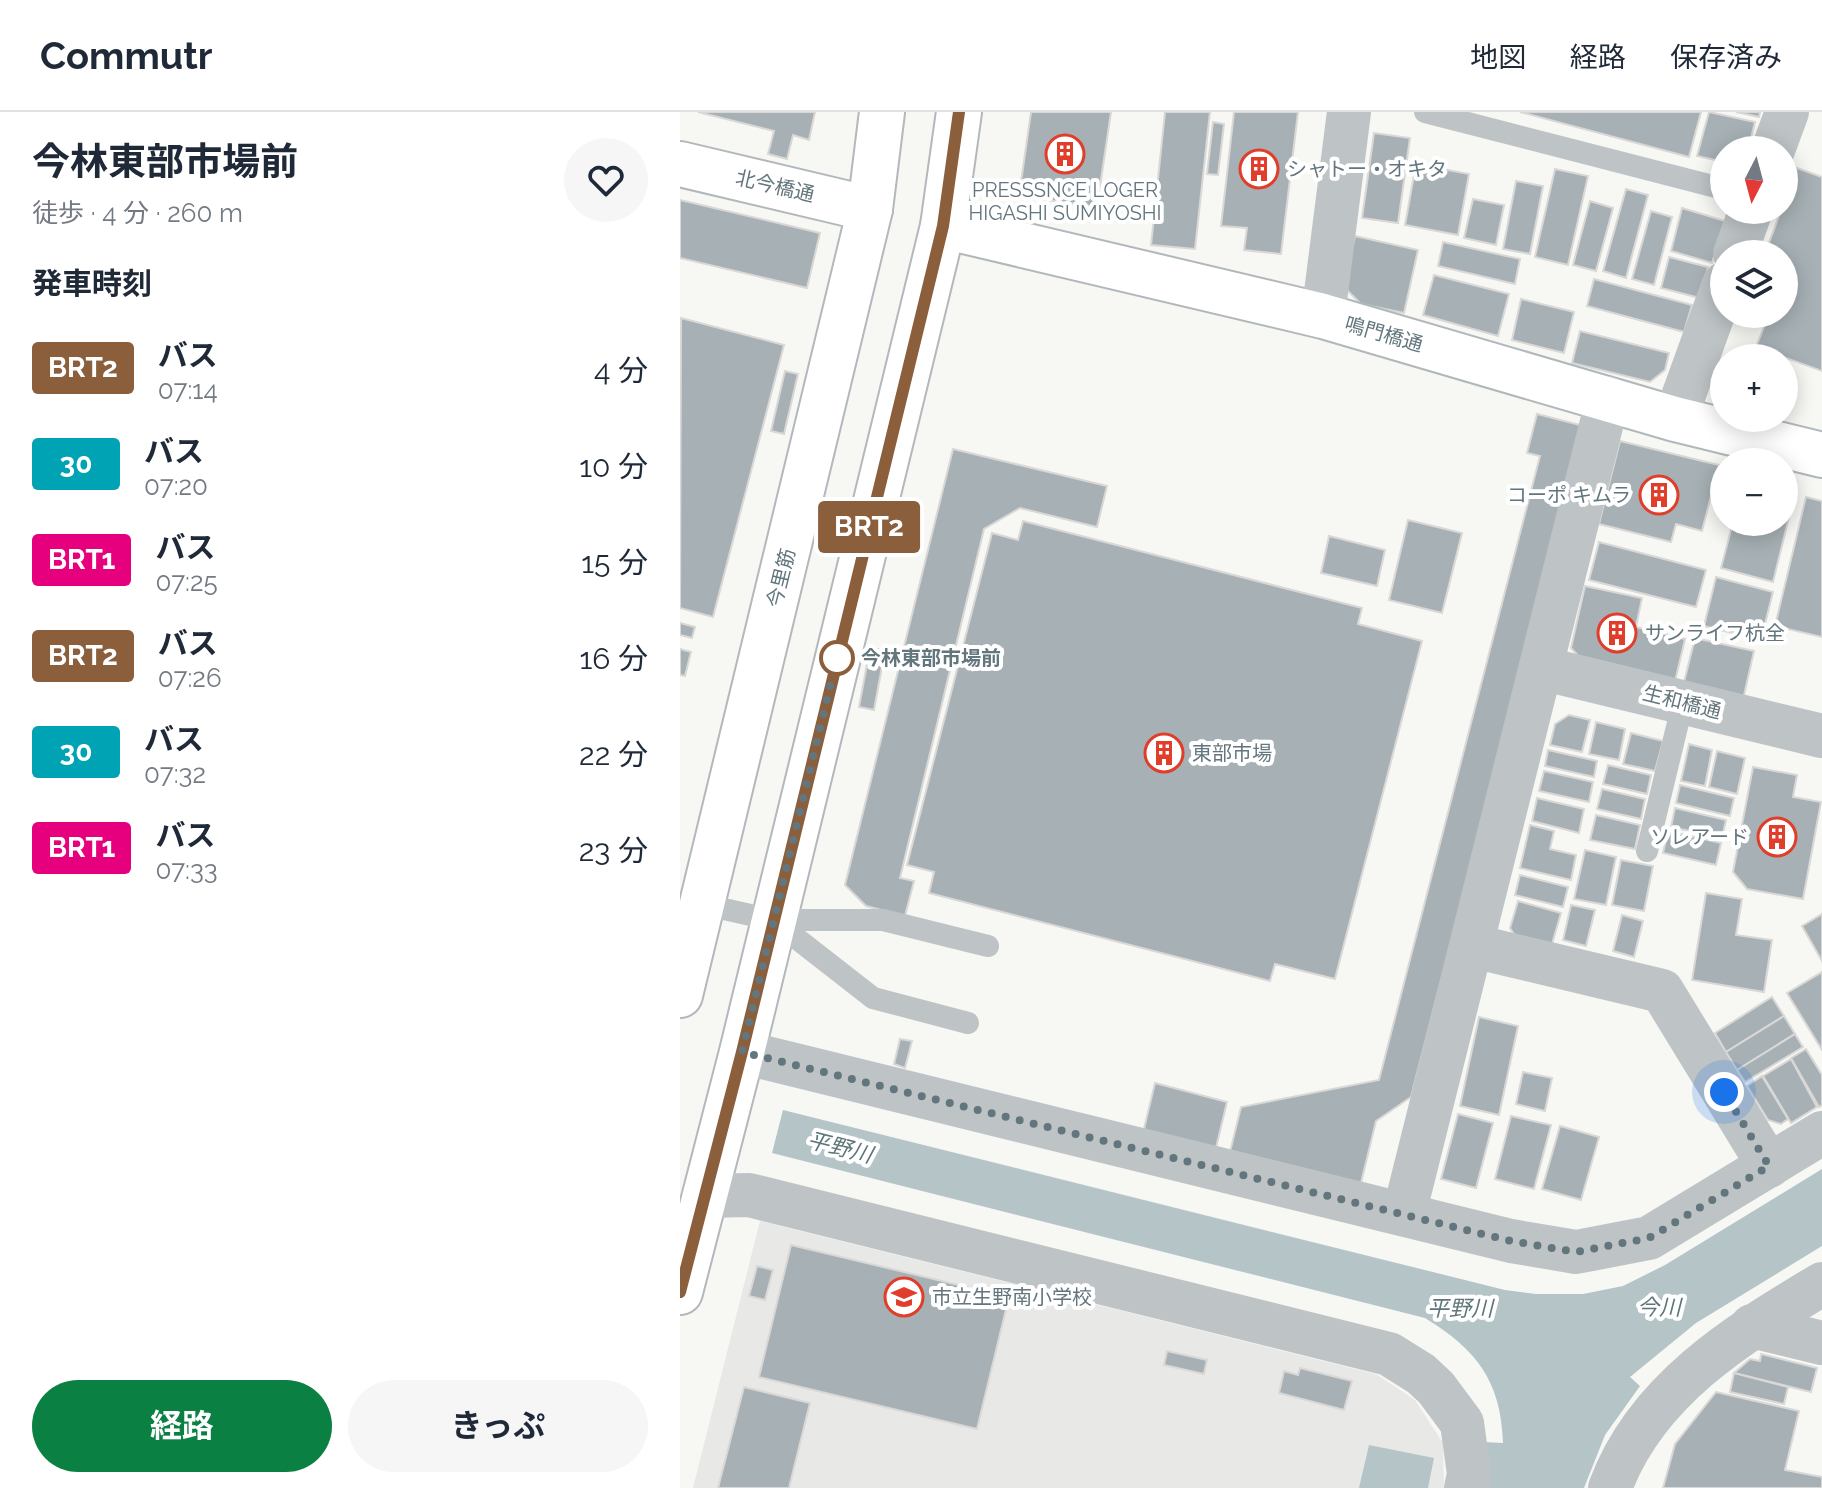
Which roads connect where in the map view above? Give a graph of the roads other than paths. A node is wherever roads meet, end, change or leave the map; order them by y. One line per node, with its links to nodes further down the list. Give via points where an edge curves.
1 (882, 112): 9 (main road, 今里筋)
2 (959, 112): 10 (main road)
3 (1349, 112): 11 (street)
4 (1425, 112): 8 (lane)
5 (1787, 112): 6 (street)
6 (1778, 136)
7 (680, 164): 9 (main road, 北今橋通)
8 (1710, 185)
9 (870, 209): 20 (main road, 今里筋)
10 (943, 226): 11 (main road, 鳴門橋通); 21 (main road)
11 (1323, 316): 13 (main road, 鳴門橋通)
12 (1710, 323): 14 (street)
13 (1608, 398): 14 (main road, 鳴門橋通); 16 (street)
14 (1675, 419): 15 (main road, 鳴門橋通)
15 (1822, 455)
16 (1541, 668): 17 (street, 生和橋通); 23 (street)
17 (1683, 702): 18 (street, 生和橋通); 19 (lane)
18 (1822, 736)
19 (1647, 851)
20 (687, 897): 21 (lane); 24 (main road, 今里筋)
21 (773, 920): 22 (lane, via 883,920); 25 (lane, via 873,998); 26 (main road)
22 (988, 946)
23 (1473, 946): 28 (street, via 1662,991); 30 (street)
24 (680, 995)
25 (968, 1023)
26 (740, 1060): 29 (main road); 30 (street)
27 (1822, 1133): 28 (street)
28 (1769, 1166): 30 (street, via 1649,1238 1576,1252)
29 (708, 1182): 32 (main road); 35 (street, via 1389,1354 1436,1388 1462,1423)
30 (1404, 1214)
31 (1822, 1284): 33 (street)
32 (680, 1292)
33 (1752, 1326): 34 (street); 36 (street, via 1661,1402)
34 (1822, 1343)
35 (1466, 1488)
36 (1610, 1488)

